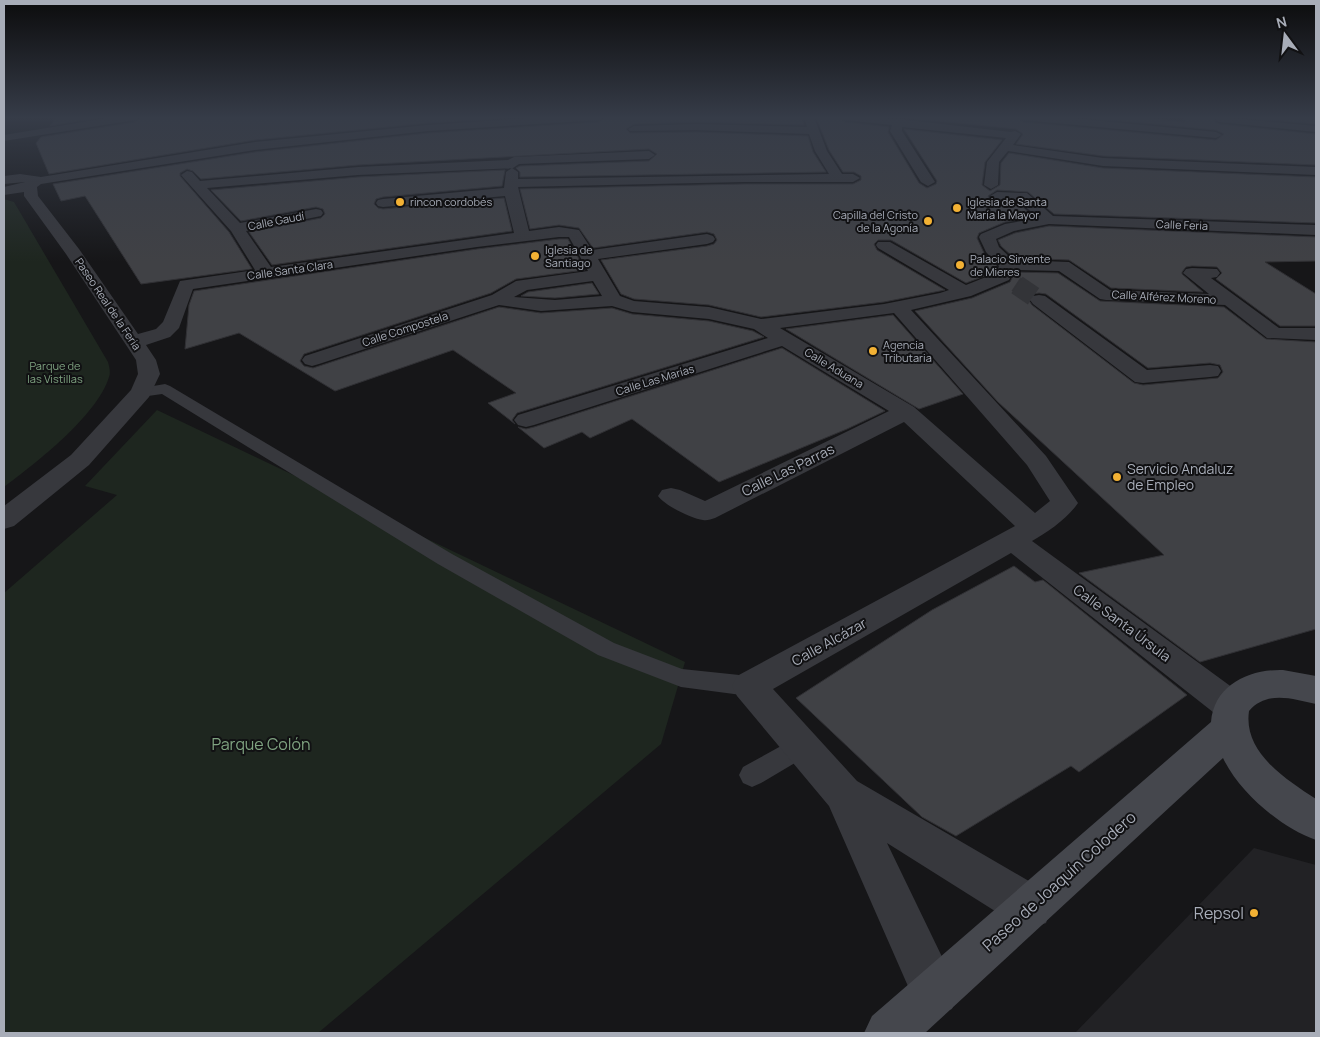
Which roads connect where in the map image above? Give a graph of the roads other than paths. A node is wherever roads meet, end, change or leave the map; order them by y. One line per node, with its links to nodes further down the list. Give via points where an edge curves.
1 (138, 165): 18 (street)
2 (178, 165): 19 (street)
3 (370, 165): 19 (street)
4 (513, 165): 20 (street)
5 (604, 165): 20 (street)
6 (734, 165): 14 (street)
7 (830, 165): 14 (street)
8 (918, 165): 16 (street)
9 (993, 165): 24 (street, via 994,190 1022,196)
10 (1179, 165): 11 (street)
11 (1281, 170): 12 (street); 17 (street, via 1285,177)
12 (1316, 172)
13 (6, 173): 18 (street)
14 (838, 178): 15 (street)
15 (853, 178)
16 (928, 182)
17 (1300, 184)
18 (33, 185): 21 (street); 44 (street, Paseo Real de la Feria, via 73,252)
19 (195, 185): 25 (street)
20 (511, 187): 22 (street); 27 (street)
21 (4, 191)
22 (384, 203)
23 (316, 213): 25 (street, Calle Gaudí)
24 (1049, 220): 26 (street, Calle Feria); 34 (street, Calle Feria, via 1010,227 987,237)
25 (237, 228): 31 (street)
26 (1316, 230)
27 (523, 236): 30 (street, Calle Santa Clara, via 574,233); 31 (street, Calle Santa Clara)
28 (707, 239): 30 (street)
29 (884, 244): 35 (street)
30 (587, 256): 33 (street)
31 (266, 273): 44 (street, Calle Santa Clara, via 186,285 172,324 163,333)
32 (1211, 273): 39 (street, via 1192,273)
33 (598, 275): 36 (street, Calle Compostela, via 522,285); 37 (street)
34 (1009, 275): 35 (street); 39 (street, Calle Alférez Moreno, via 1063,266 1106,295)
35 (965, 292): 40 (street)
36 (498, 299): 37 (street, via 514,304 562,306); 45 (street, Calle Compostela)
37 (613, 300): 41 (street, via 632,306 709,313)
38 (1039, 300): 46 (street, via 1143,377)
39 (1230, 300): 42 (street, Calle Alférez Moreno, via 1274,334)
40 (899, 308): 41 (street); 52 (street, Calle Alcázar, via 1037,461 1065,503)
41 (761, 325): 43 (street, Calle Aduana)
42 (1316, 334)
43 (784, 339): 48 (street, Calle Aduana); 49 (street, Calle Las Marías)
44 (134, 342): 47 (street, Paseo Real de la Feria, via 146,360 148,374)
45 (312, 360)
46 (1210, 371)
47 (141, 392): 51 (street, Paseo Real de la Feria, via 80,460); 53 (lane, via 165,389 445,558 606,649 681,678)
48 (906, 412): 50 (street, Calle Las Parras, via 705,512); 52 (street, Calle Aduana)
49 (526, 420)
50 (671, 496)
51 (4, 520)
52 (1023, 534): 53 (street, Calle Alcázar); 55 (street, Calle Santa Úrsula)
53 (749, 686): 56 (street)
54 (1316, 690): 55 (street, Paseo de Joaquín Colodero, via 1292,684 1264,684 1244,692)
55 (1231, 717): 59 (street, via 1239,752 1258,778 1288,804); 60 (street, Paseo de Joaquín Colodero)
56 (801, 746): 57 (lane); 58 (street)
57 (752, 775)
58 (843, 794): 60 (street); 61 (street)
59 (1316, 821)
60 (1030, 907): 61 (street, Paseo de Joaquín Colodero)
61 (935, 992): 62 (street, Paseo de Joaquín Colodero)
62 (889, 1033)

